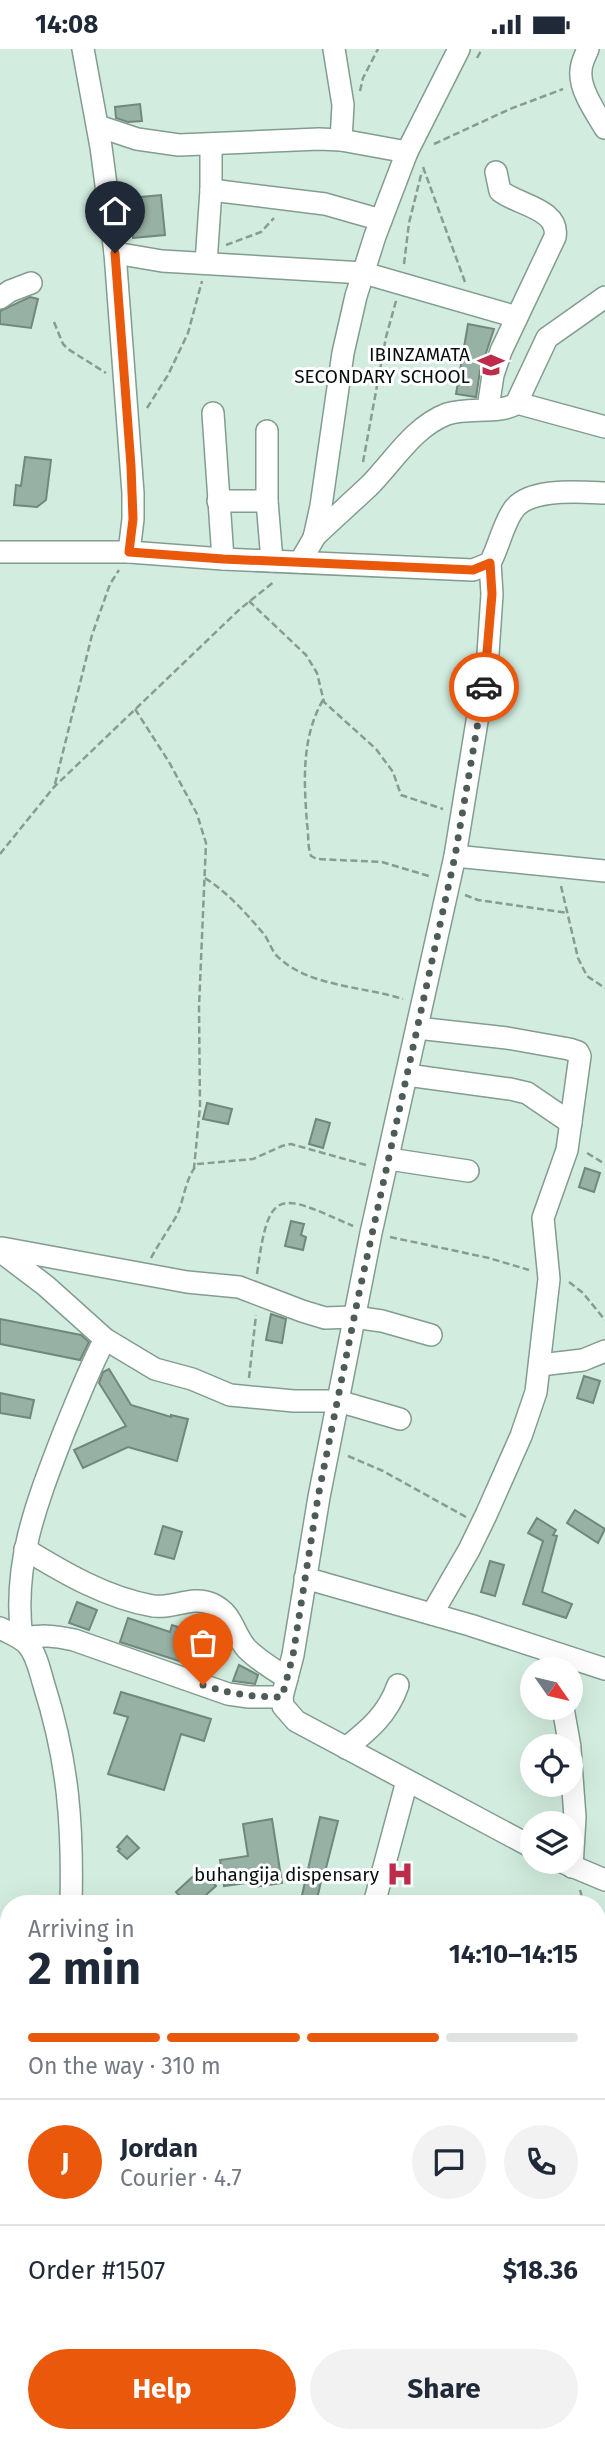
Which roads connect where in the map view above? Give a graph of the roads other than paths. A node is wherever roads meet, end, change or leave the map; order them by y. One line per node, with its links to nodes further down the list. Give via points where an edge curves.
1 (83, 49): 5 (street)
2 (334, 49): 7 (street, via 343,105)
3 (459, 49): 9 (street)
4 (588, 49): 6 (street, via 581,67 583,84)
5 (98, 126): 8 (street, via 149,141); 13 (street)
6 (605, 128)
7 (341, 140): 8 (street); 9 (street)
8 (211, 144): 11 (street)
9 (416, 156): 12 (street)
10 (496, 172): 19 (street, via 500,191 551,218 556,227)
11 (211, 190): 12 (street, via 325,204); 14 (street)
12 (381, 220): 15 (street)
13 (115, 253): 14 (street); 30 (street, via 133,493)
14 (206, 263): 15 (street)
15 (364, 273): 19 (street); 28 (street, via 342,353)
16 (31, 283): 18 (street)
17 (605, 297): 20 (street, via 548,338)
18 (0, 298)
19 (517, 317): 21 (street, via 493,375)
20 (517, 403): 21 (street); 23 (street)
21 (488, 408): 28 (street, via 448,414 419,432)
22 (213, 412): 26 (street)
23 (605, 427)
24 (267, 431): 27 (street)
25 (605, 493): 34 (street, via 536,495 519,502)
26 (218, 501): 27 (street); 31 (street)
27 (267, 501): 32 (street)
28 (314, 538): 33 (street)
29 (0, 552): 30 (street)
30 (129, 552): 31 (street)
31 (223, 559): 32 (street)
32 (272, 561): 33 (street)
33 (300, 562): 34 (street, via 473,570)
34 (490, 563): 35 (street, via 488,654)
35 (455, 856): 36 (street); 37 (street)
36 (605, 871)
37 (417, 1028): 38 (street); 39 (street, via 578,1052)
38 (407, 1075): 39 (street, via 527,1093); 40 (street)
39 (571, 1123): 47 (street, via 567,1150 543,1219 549,1273)
40 (388, 1166): 41 (street); 43 (street)
41 (468, 1171)
42 (0, 1249): 43 (street, via 239,1287 325,1318); 45 (street)
43 (354, 1317): 44 (street); 48 (street)
44 (431, 1335)
45 (105, 1339): 48 (street, via 144,1365 223,1393); 50 (street, via 41,1489)
46 (605, 1351): 47 (street, via 583,1360)
47 (540, 1365): 52 (street, via 528,1419 481,1525)
48 (338, 1401): 49 (street); 51 (street)
49 (400, 1419)
50 (25, 1549): 54 (street, via 19,1597); 59 (street, via 91,1586 144,1603 160,1607 201,1600 213,1604 229,1618 246,1648)
51 (305, 1578): 52 (street); 59 (street)
52 (432, 1614): 55 (street)
53 (0, 1628): 54 (street)
54 (22, 1639): 59 (street, via 50,1635 74,1640 228,1694 249,1697); 65 (street, via 37,1665 65,1769)
55 (545, 1657)
56 (583, 1665): 57 (street)
57 (605, 1669)
58 (398, 1685): 60 (street, via 379,1720)
59 (284, 1687): 60 (street, via 283,1706 296,1721)
60 (346, 1748): 61 (street)
61 (407, 1781): 62 (street); 66 (street)
62 (520, 1841)
63 (583, 1871): 64 (street)
64 (605, 1880)
65 (71, 1895)
66 (376, 1895)

